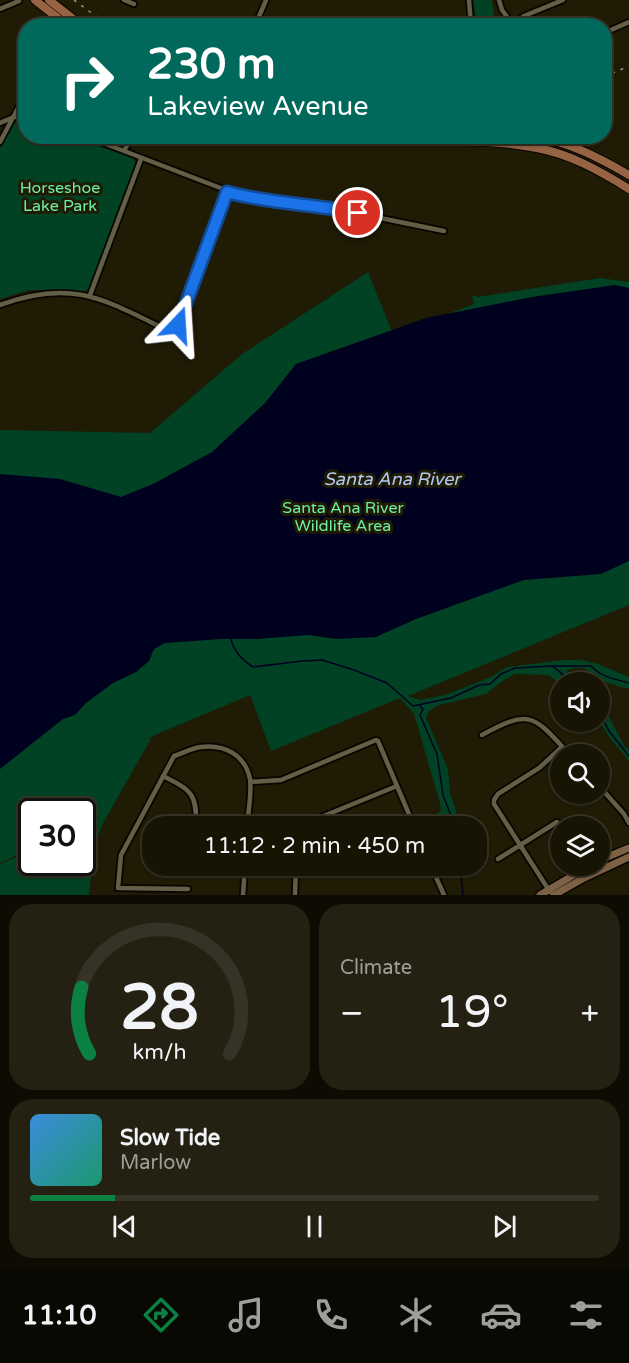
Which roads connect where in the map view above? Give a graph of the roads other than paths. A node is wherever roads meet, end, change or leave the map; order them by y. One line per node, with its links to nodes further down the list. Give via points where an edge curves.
1 (35, 0): 11 (main road)
2 (49, 0): 12 (main road)
3 (124, 0): 9 (street)
4 (266, 0): 13 (street)
5 (469, 0): 14 (street)
6 (499, 0): 15 (street)
7 (562, 0): 16 (street)
8 (20, 1): 10 (street)
9 (134, 4)
10 (0, 9)
11 (58, 18)
12 (72, 18)
13 (258, 18)
14 (470, 18)
15 (508, 18)
16 (522, 18)
17 (629, 21): 18 (street)
18 (612, 29)
19 (18, 105): 20 (street)
20 (14, 117): 21 (street); 22 (street); 23 (street)
21 (18, 117)
22 (0, 123)
23 (0, 142)
24 (106, 144): 28 (street)
25 (128, 144): 28 (street)
26 (511, 144): 31 (main road, via 574,159)
27 (564, 144): 30 (main road)
28 (124, 151): 29 (street)
29 (141, 159): 32 (street); 34 (street)
30 (629, 175)
31 (629, 189)
32 (227, 192): 33 (street); 34 (street, via 173,331)
33 (444, 231)
34 (90, 295): 35 (street, via 46,293)
35 (0, 305)
36 (482, 735): 37 (street, via 520,718 543,726)
37 (559, 744)
38 (550, 758): 49 (street, via 494,800)
39 (163, 776): 40 (street, via 174,756 200,747 221,747 236,754 246,767); 43 (street, via 187,788); 58 (street, via 122,855 118,888)
40 (250, 782): 41 (street, via 281,780 376,740); 44 (street)
41 (397, 786): 45 (street); 46 (street)
42 (610, 798): 47 (street)
43 (196, 816)
44 (248, 816)
45 (324, 816)
46 (410, 816)
47 (629, 823)
48 (550, 826): 49 (street)
49 (521, 845): 53 (street); 60 (street)
50 (629, 848): 51 (main road)
51 (610, 856)
52 (629, 857): 60 (main road)
53 (498, 859)
54 (244, 876): 62 (street)
55 (296, 876): 63 (street)
56 (435, 876): 64 (street)
57 (575, 876): 60 (main road)
58 (164, 889): 59 (street); 61 (street)
59 (188, 889)
60 (552, 893): 65 (main road)
61 (164, 895)
62 (243, 895)
63 (295, 895)
64 (444, 895)
65 (540, 895)

